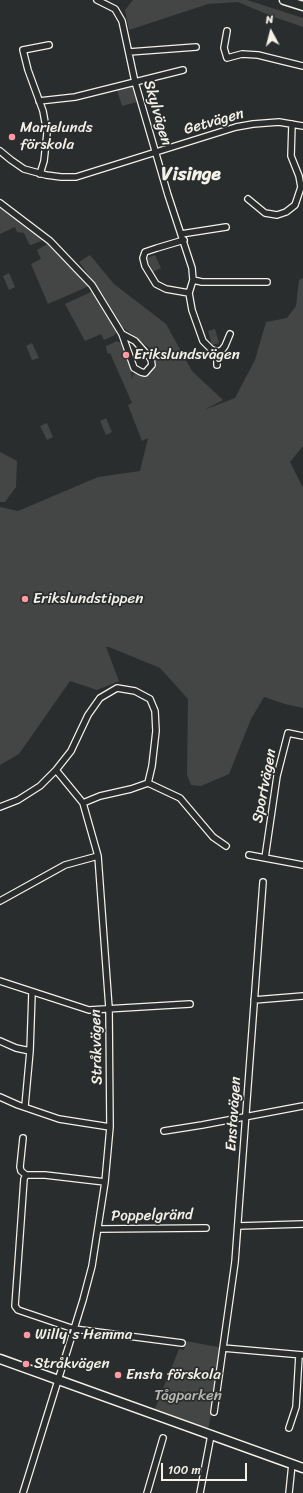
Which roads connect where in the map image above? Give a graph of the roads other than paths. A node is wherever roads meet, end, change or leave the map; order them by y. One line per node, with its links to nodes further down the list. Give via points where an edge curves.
1 (97, 0): 7 (street, Skylvägen, via 115,9 122,21)
2 (284, 0): 3 (street)
3 (303, 6)
4 (227, 31): 8 (street, via 224,48 227,58 242,54 258,54)
5 (49, 45): 11 (street, via 23,50)
6 (196, 47): 7 (street)
7 (129, 52): 10 (street, Skylvägen)
8 (303, 66)
9 (183, 70): 10 (street)
10 (135, 82): 11 (street, via 75,97); 15 (street, Skylvägen)
11 (39, 101): 16 (street, via 47,133)
12 (292, 124): 13 (street, Getvägen); 15 (street, Getvägen, via 279,122 236,127); 17 (street, via 291,156 301,187 295,205 277,215 265,213)
13 (303, 126)
14 (0, 151): 16 (street, Getvägen, via 24,169)
15 (156, 152): 16 (street, Getvägen, via 79,176); 20 (street, Skylvägen)
16 (40, 174)
17 (248, 199)
18 (0, 203): 25 (street, via 50,241 74,265 92,285)
19 (226, 227): 20 (street)
20 (181, 234): 21 (street, Skylvägen)
21 (184, 240): 22 (street, Skylvägen); 24 (street, via 145,252 143,258 156,284 166,289)
22 (193, 280): 23 (street); 24 (street, Skylvägen)
23 (267, 282)
24 (189, 293): 27 (street, Skylvägen, via 203,342)
25 (122, 334): 25 (street, via 134,368 145,373 152,365 152,359 135,341)
26 (230, 334): 27 (street, via 225,346)
27 (217, 352): 28 (street)
28 (217, 366)
29 (303, 736): 37 (street, Sportvägen, via 288,733 275,788)
30 (56, 770): 31 (street, via 70,751 88,715 100,698 117,688 135,691 150,699 155,711 156,731); 32 (street, Stråkvägen); 33 (street, via 40,786 18,800)
31 (148, 782): 32 (street); 34 (street, via 180,798 213,837)
32 (83, 803): 36 (street, Stråkvägen)
33 (0, 807)
34 (226, 846)
35 (249, 855): 37 (street)
36 (98, 856): 40 (street, via 65,865); 46 (street, Stråkvägen)
37 (265, 858): 38 (street)
38 (303, 865)
39 (263, 882): 44 (street, Enstavägen)
40 (0, 901)
41 (0, 981): 42 (street)
42 (32, 992): 46 (street, via 89,1010); 48 (street)
43 (303, 996): 44 (street)
44 (254, 1000): 52 (street, Enstavägen)
45 (190, 1004): 46 (street)
46 (109, 1008): 53 (street, Stråkvägen)
47 (0, 1041): 48 (street)
48 (30, 1051): 50 (street)
49 (0, 1097): 50 (street)
50 (25, 1106): 53 (street, via 59,1118)
51 (303, 1106): 52 (street)
52 (246, 1117): 54 (street); 59 (street, Enstavägen)
53 (110, 1127): 57 (street, Stråkvägen)
54 (164, 1130)
55 (23, 1138): 56 (street, via 20,1167)
56 (26, 1174): 57 (street); 62 (street, via 16,1306 18,1310)
57 (106, 1182): 61 (street, Stråkvägen)
58 (303, 1224): 59 (street)
59 (238, 1226): 64 (street, Enstavägen, via 236,1262)
60 (206, 1228): 61 (street, Poppelgränd)
61 (99, 1229): 62 (street, Stråkvägen, via 92,1266)
62 (74, 1329): 63 (street); 67 (street, Stråkvägen)
63 (182, 1343)
64 (223, 1348): 65 (street); 68 (street, Enstavägen)
65 (301, 1355): 69 (street, via 296,1407)
66 (0, 1359): 67 (street)
67 (58, 1380): 70 (street); 74 (street, Stråkvägen)
68 (214, 1412)
69 (289, 1428)
70 (211, 1435): 72 (street); 76 (street)
71 (162, 1438): 75 (street)
72 (292, 1464): 73 (street); 77 (street)
73 (303, 1468)
74 (23, 1493)
75 (147, 1493)
76 (200, 1493)
77 (289, 1493)

